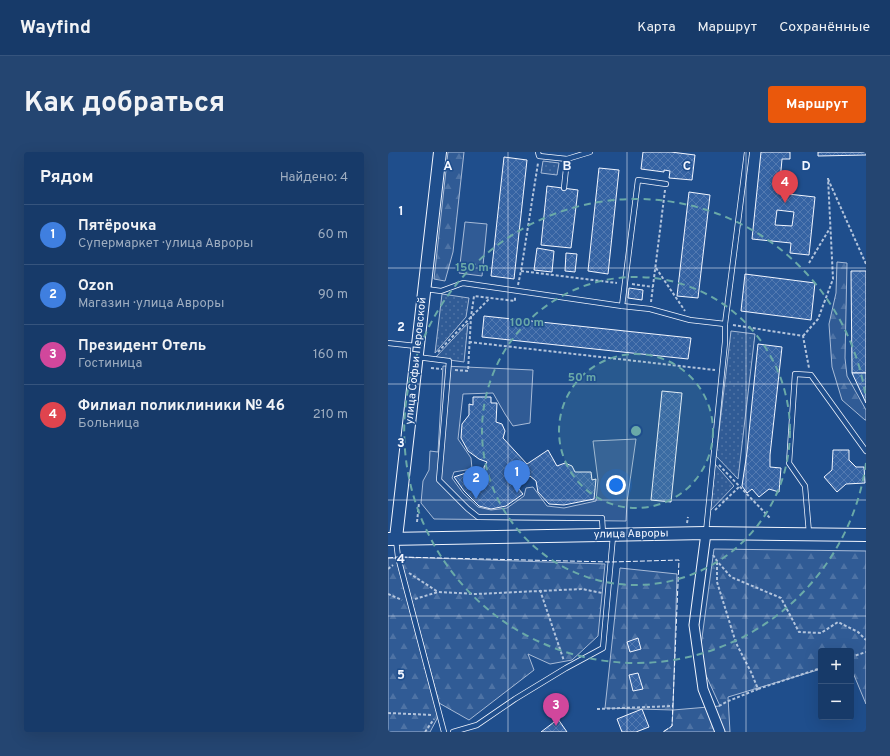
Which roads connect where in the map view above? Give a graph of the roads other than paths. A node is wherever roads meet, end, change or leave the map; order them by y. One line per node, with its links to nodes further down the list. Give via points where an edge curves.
1 (440, 152): 8 (street, улица Софьи Перовской)
2 (538, 152): 5 (lane, via 539,156)
3 (590, 152): 5 (lane)
4 (746, 152): 10 (lane)
5 (567, 159): 7 (lane)
6 (666, 184): 9 (lane, via 638,180)
7 (564, 188)
8 (424, 289): 9 (lane, via 441,291 463,283); 12 (street, улица Софьи Перовской)
9 (622, 306): 10 (lane, via 650,309 690,320)
10 (725, 324): 14 (lane)
11 (388, 344): 12 (lane)
12 (417, 352): 17 (lane, via 432,359 449,361 439,480 468,509 478,517 602,518); 18 (street, улица Софьи Перовской)
13 (866, 451): 15 (lane, via 811,375 795,374 789,463 805,486)
14 (706, 533): 15 (street, улица Авроры); 17 (street, улица Авроры); 21 (street, via 694,625 703,689)
15 (809, 534): 16 (street, улица Авроры)
16 (866, 534)
17 (608, 535): 18 (street, улица Авроры); 20 (lane, via 608,595 603,648 515,699 477,725)
18 (392, 539): 19 (lane, улица Софьи Перовской)
19 (444, 732)
20 (453, 732)
21 (720, 732)

